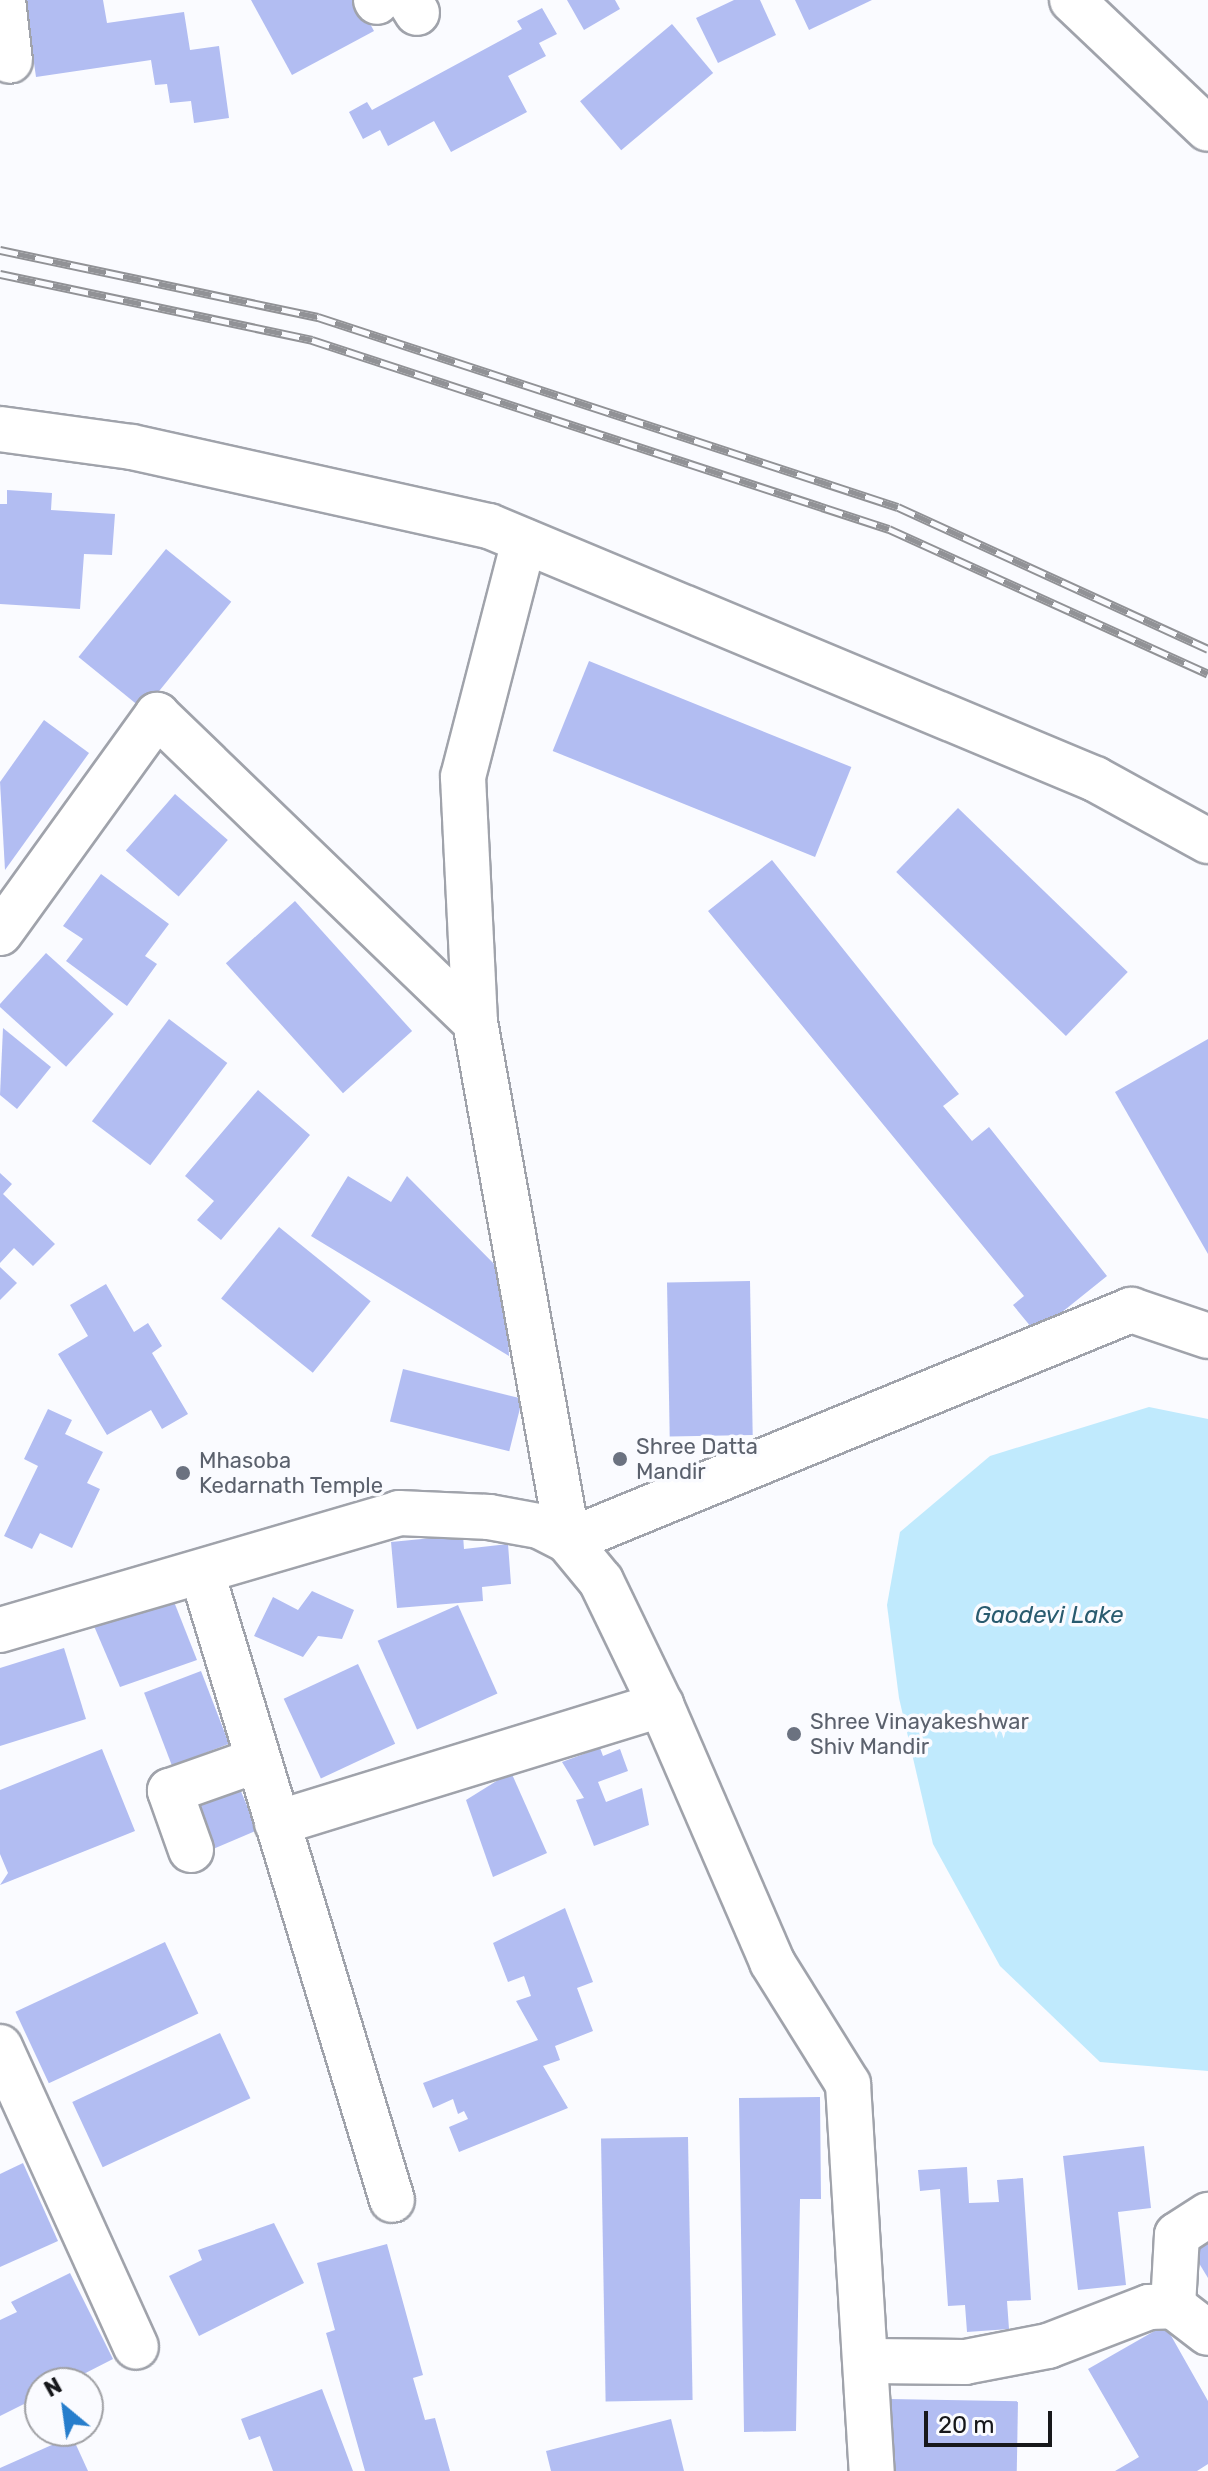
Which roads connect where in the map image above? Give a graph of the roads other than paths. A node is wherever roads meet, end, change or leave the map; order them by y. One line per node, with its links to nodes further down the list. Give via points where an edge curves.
1 (3, 0): 3 (street)
2 (1072, 0): 4 (street)
3 (10, 61)
4 (1208, 129)
5 (0, 429): 6 (street, via 132,447 489,526)
6 (524, 541): 7 (street, via 1095,779); 9 (street, via 463,777)
7 (1208, 841)
8 (0, 933): 9 (street, via 157,715)
9 (475, 1022): 11 (street)
10 (1208, 1336): 11 (street, via 1131,1310)
11 (568, 1541): 12 (street, via 539,1526 489,1517 399,1513); 14 (street, via 601,1581)
12 (202, 1573): 13 (street); 15 (street)
13 (0, 1630)
14 (661, 1705): 16 (street); 24 (street, via 772,1962 848,2084)
15 (248, 1763): 16 (street); 17 (street, via 170,1791)
16 (278, 1825): 19 (street)
17 (191, 1850)
18 (0, 2047): 23 (street)
19 (392, 2200)
20 (1208, 2215): 21 (street, via 1177,2235 1170,2264)
21 (1173, 2306): 22 (street); 24 (street, via 965,2362)
22 (1208, 2333)
23 (136, 2347)
24 (870, 2361): 25 (street)
25 (872, 2471)

